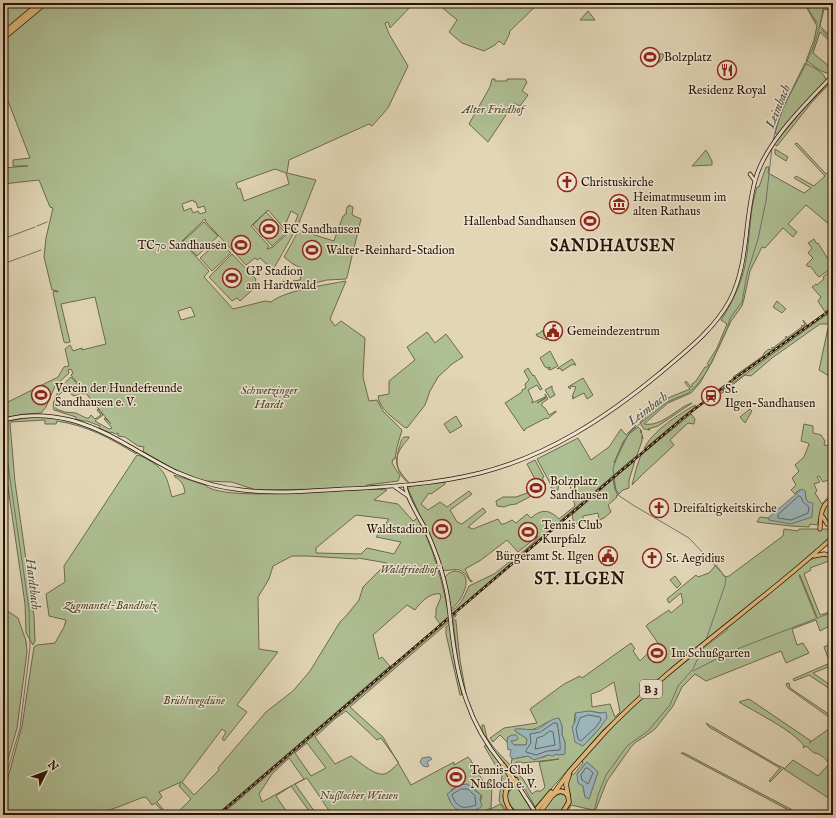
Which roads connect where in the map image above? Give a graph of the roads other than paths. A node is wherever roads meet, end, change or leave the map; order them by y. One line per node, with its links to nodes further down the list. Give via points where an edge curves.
1 (40, 3): 3 (highway)
2 (45, 3): 4 (highway)
3 (3, 34)
4 (3, 38)
5 (833, 75): 7 (main road, via 767,153)
6 (750, 174): 7 (main road)
7 (755, 181): 9 (main road, via 745,254 739,278 729,301 708,329 668,366 615,408 536,454 481,473)
8 (4, 420): 10 (main road, via 44,415 83,423 109,434 176,472 228,489 260,492)
9 (404, 485): 10 (main road); 11 (main road); 12 (main road)
10 (391, 486): 11 (main road)
11 (403, 492): 12 (main road)
12 (408, 496): 22 (main road, bridge, via 424,527 444,581 457,670 467,704 483,738)
13 (833, 499): 14 (main road, via 826,503)
14 (822, 512): 15 (main road, via 824,521); 16 (main road)
15 (833, 527)
16 (820, 529)
17 (833, 537): 18 (main road, via 830,543); 20 (main road, B 3)
18 (833, 553)
19 (833, 556): 20 (main road, via 819,554)
20 (808, 560): 21 (main road, B 3, via 634,703)
21 (604, 734): 23 (highway, B 3)
22 (503, 765): 24 (main road); 25 (highway, via 510,776)
23 (570, 771): 26 (highway, B 3); 28 (highway, via 566,784)
24 (517, 782): 25 (highway); 27 (highway); 32 (main road, bridge)
25 (510, 784): 27 (highway)
26 (558, 787): 29 (highway, B 3); 31 (highway, via 545,798)
27 (506, 794): 30 (highway, via 507,805)
28 (569, 796): 29 (highway, via 559,791); 33 (highway, via 569,802)
29 (549, 799): 32 (highway, B 3)
30 (515, 814)
31 (532, 815)
32 (537, 815)
33 (561, 815)

